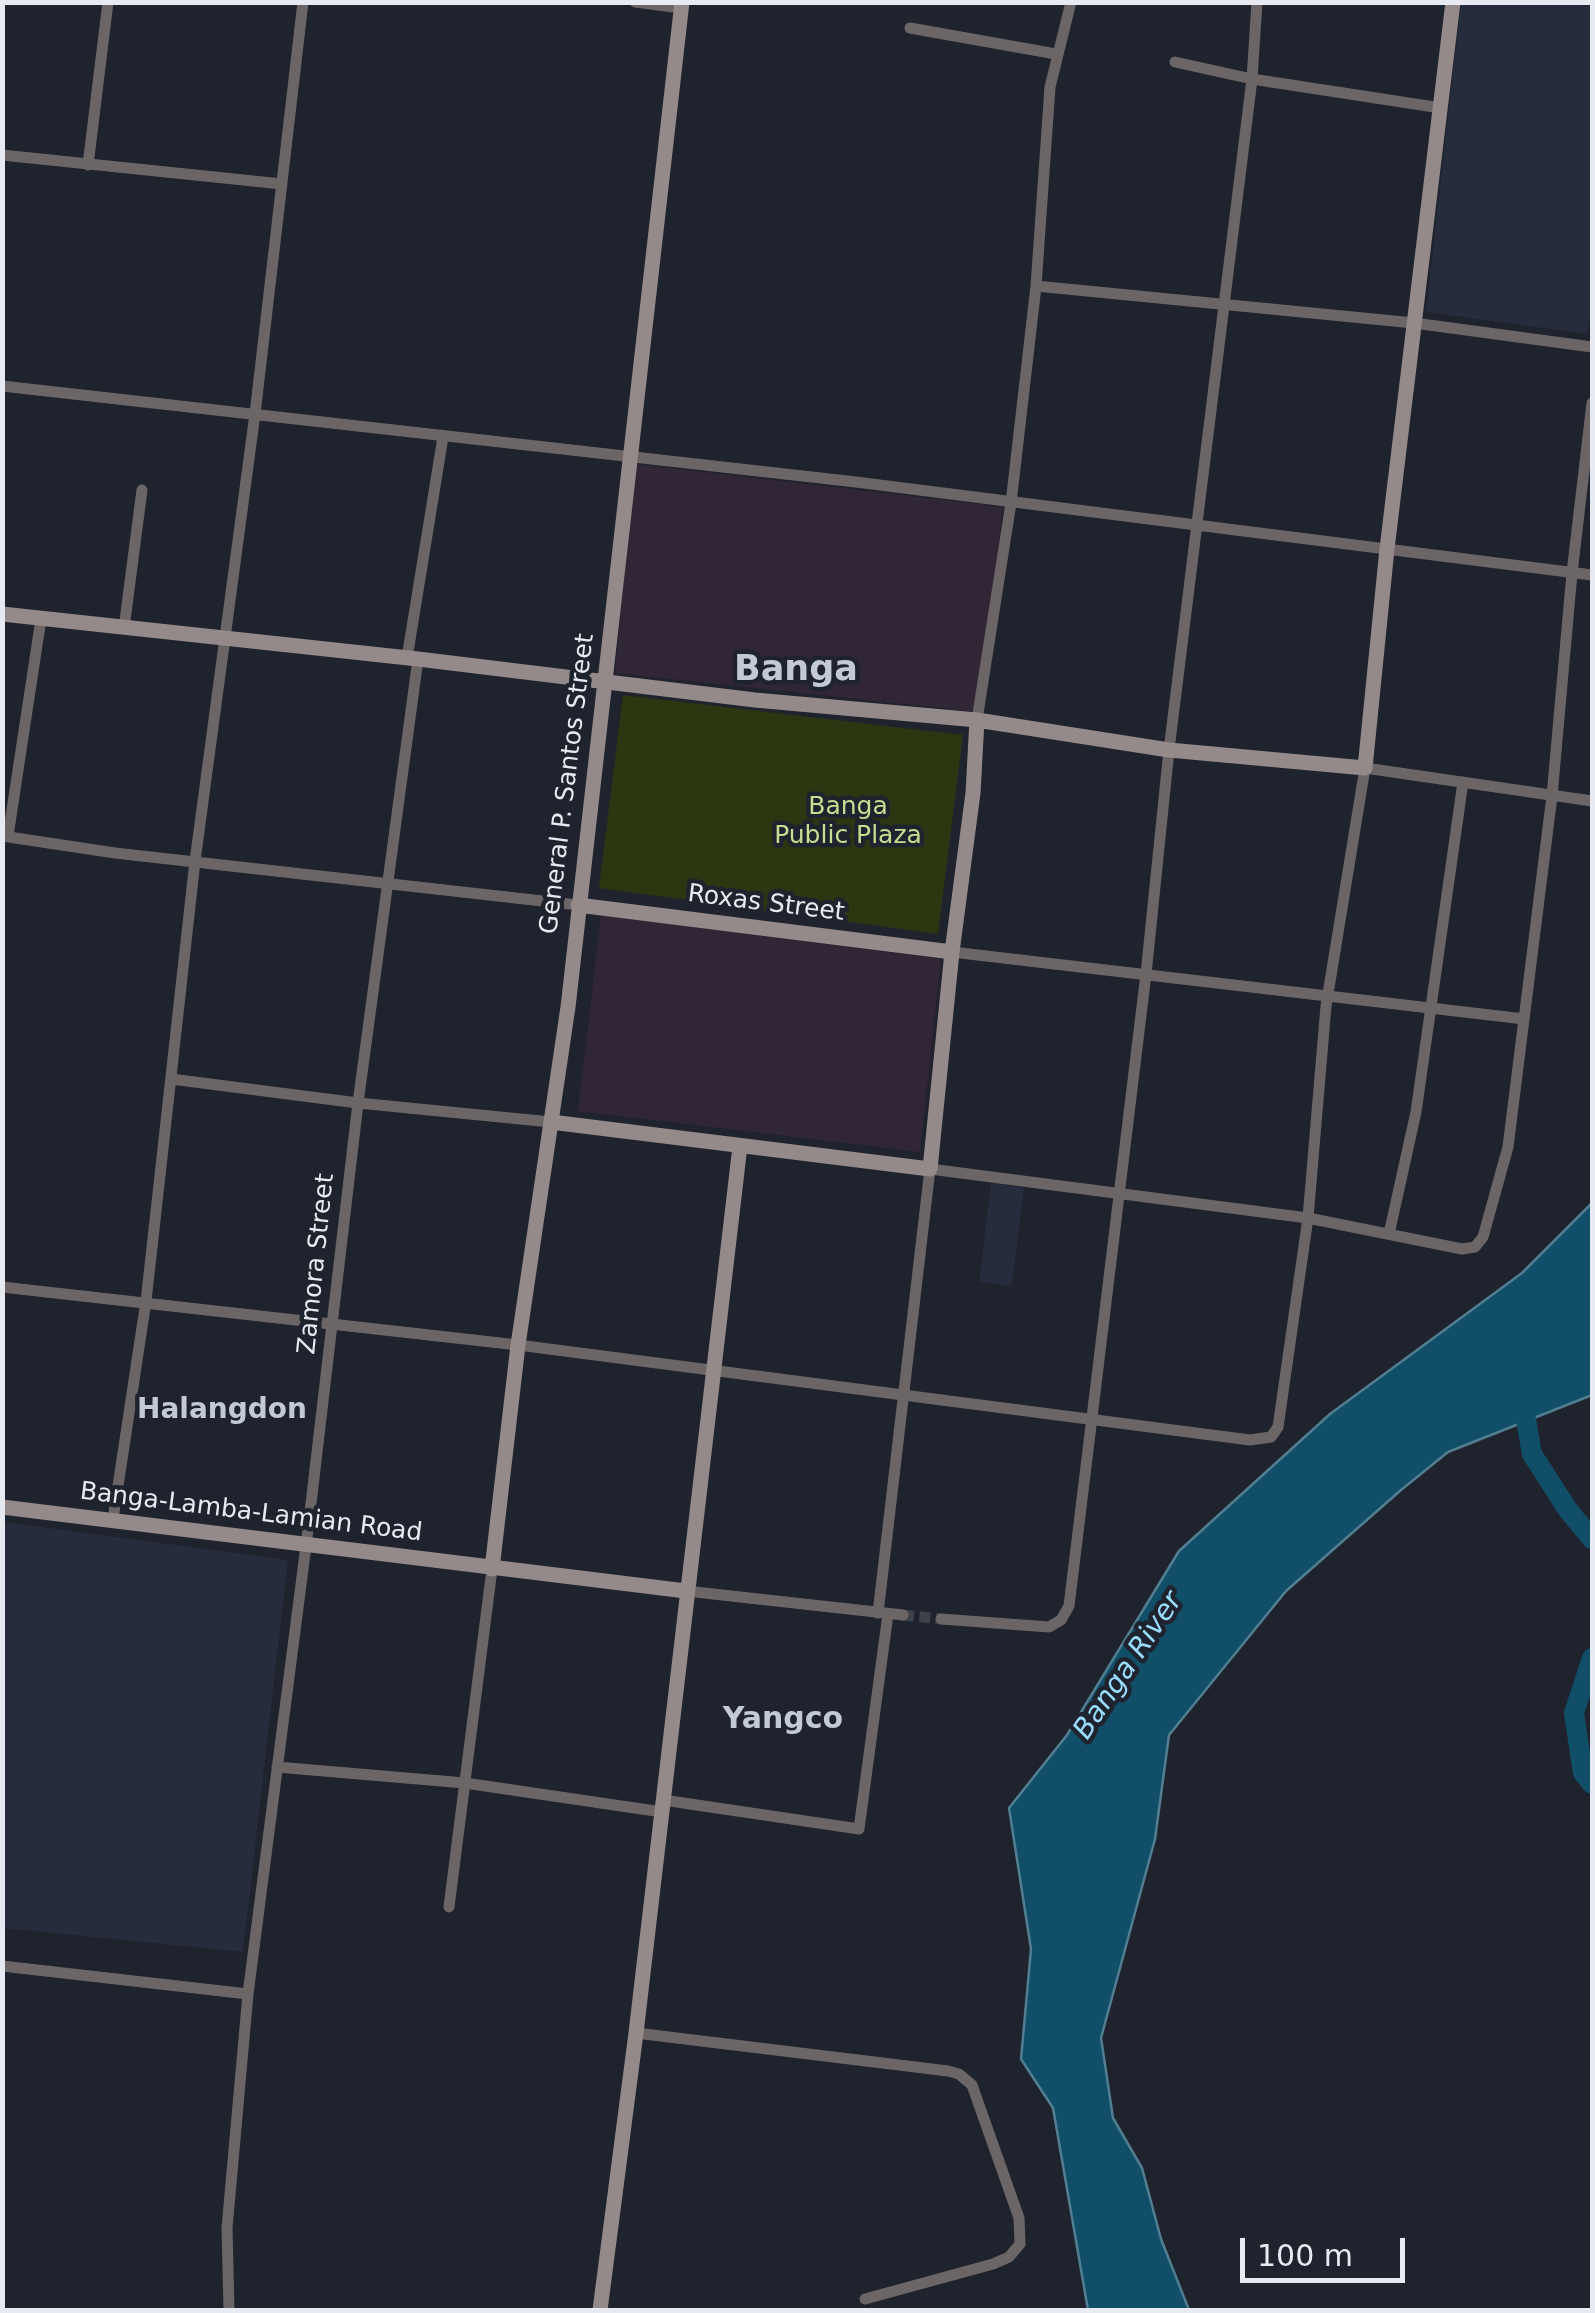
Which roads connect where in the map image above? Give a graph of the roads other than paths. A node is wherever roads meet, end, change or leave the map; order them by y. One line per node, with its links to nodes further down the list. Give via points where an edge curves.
1 (108, 2): 14 (street)
2 (303, 2): 15 (street)
3 (635, 2): 7 (street)
4 (1071, 2): 9 (street)
5 (1258, 2): 11 (street)
6 (1453, 2): 12 (main road)
7 (682, 5): 24 (main road, General P. Santos Street)
8 (910, 28): 9 (street)
9 (1056, 54): 16 (street)
10 (1175, 62): 11 (street)
11 (1252, 78): 12 (street); 17 (street)
12 (1441, 108): 18 (main road)
13 (2, 155): 14 (street)
14 (88, 165): 15 (street)
15 (282, 184): 22 (street)
16 (1036, 286): 17 (street); 26 (street)
17 (1225, 304): 18 (street); 27 (street)
18 (1414, 322): 19 (street); 28 (main road)
19 (1592, 347)
20 (2, 386): 22 (street)
21 (1592, 403): 29 (street)
22 (255, 414): 23 (street); 34 (street)
23 (443, 437): 24 (street); 35 (street, Zamora Street)
24 (630, 458): 26 (street); 36 (main road, General P. Santos Street)
25 (142, 490): 33 (street)
26 (1012, 504): 27 (street); 37 (street)
27 (1197, 524): 28 (street); 38 (street)
28 (1387, 549): 29 (street); 39 (main road)
29 (1572, 573): 30 (street); 41 (street)
30 (1592, 575)
31 (2, 614): 32 (main road)
32 (41, 619): 33 (main road); 43 (street)
33 (124, 628): 34 (main road)
34 (226, 640): 35 (main road); 44 (street)
35 (413, 658): 36 (main road); 45 (street, Zamora Street)
36 (606, 684): 37 (main road); 46 (main road, General P. Santos Street)
37 (978, 720): 38 (main road); 47 (main road)
38 (1169, 750): 39 (main road); 48 (street)
39 (1365, 768): 40 (street); 49 (street)
40 (1463, 782): 41 (street); 50 (street)
41 (1552, 796): 42 (street); 51 (street)
42 (1592, 801)
43 (5, 836): 44 (street, Roxas Street)
44 (195, 862): 45 (street, Roxas Street); 52 (street)
45 (388, 881): 46 (street, Roxas Street); 53 (street, Zamora Street)
46 (578, 904): 47 (main road, Roxas Street); 54 (main road, General P. Santos Street)
47 (952, 952): 48 (street, Roxas Street); 56 (main road)
48 (1146, 974): 49 (street, Roxas Street); 57 (street)
49 (1330, 995): 50 (street, Roxas Street); 58 (street)
50 (1432, 1010): 51 (street, Roxas Street); 59 (street)
51 (1524, 1019): 59 (street, via 1508,1147 1483,1237 1468,1250)
52 (170, 1079): 53 (street); 61 (street)
53 (358, 1103): 54 (street); 62 (street, Zamora Street)
54 (550, 1122): 55 (main road); 63 (main road, General P. Santos Street)
55 (740, 1146): 56 (main road); 64 (main road)
56 (930, 1169): 57 (street); 65 (street)
57 (1119, 1194): 58 (street); 66 (street)
58 (1308, 1218): 59 (street); 66 (street, via 1274,1434 1250,1440)
59 (1390, 1234)
60 (2, 1287): 61 (street)
61 (146, 1301): 62 (street); 68 (street)
62 (333, 1325): 63 (street); 69 (street, Zamora Street)
63 (518, 1345): 64 (street); 70 (main road, General P. Santos Street)
64 (713, 1370): 65 (street); 71 (main road)
65 (905, 1394): 66 (street); 72 (street)
66 (1090, 1416): 74 (street, via 1067,1614 1038,1628)
67 (2, 1508): 68 (main road, Banga-Lamba-Lamian Road)
68 (113, 1519): 69 (main road, Banga-Lamba-Lamian Road)
69 (306, 1546): 70 (main road, Banga-Lamba-Lamian Road); 75 (street, Zamora Street)
70 (492, 1569): 71 (main road, Banga-Lamba-Lamian Road); 76 (street)
71 (686, 1592): 72 (street); 77 (main road)
72 (883, 1613): 73 (street); 77 (street, via 859,1829)
73 (903, 1615)
74 (941, 1619)
75 (277, 1767): 76 (street); 80 (street, Zamora Street)
76 (465, 1783): 77 (street); 78 (street)
77 (662, 1806): 81 (main road)
78 (448, 1907)
79 (2, 1966): 80 (street)
80 (248, 1994): 83 (street, Zamora Street, via 227,2228)
81 (636, 2033): 82 (street, via 948,2071 972,2084 1019,2218 1020,2244 993,2264); 84 (main road)
82 (865, 2299)
83 (229, 2310)
84 (600, 2310)

